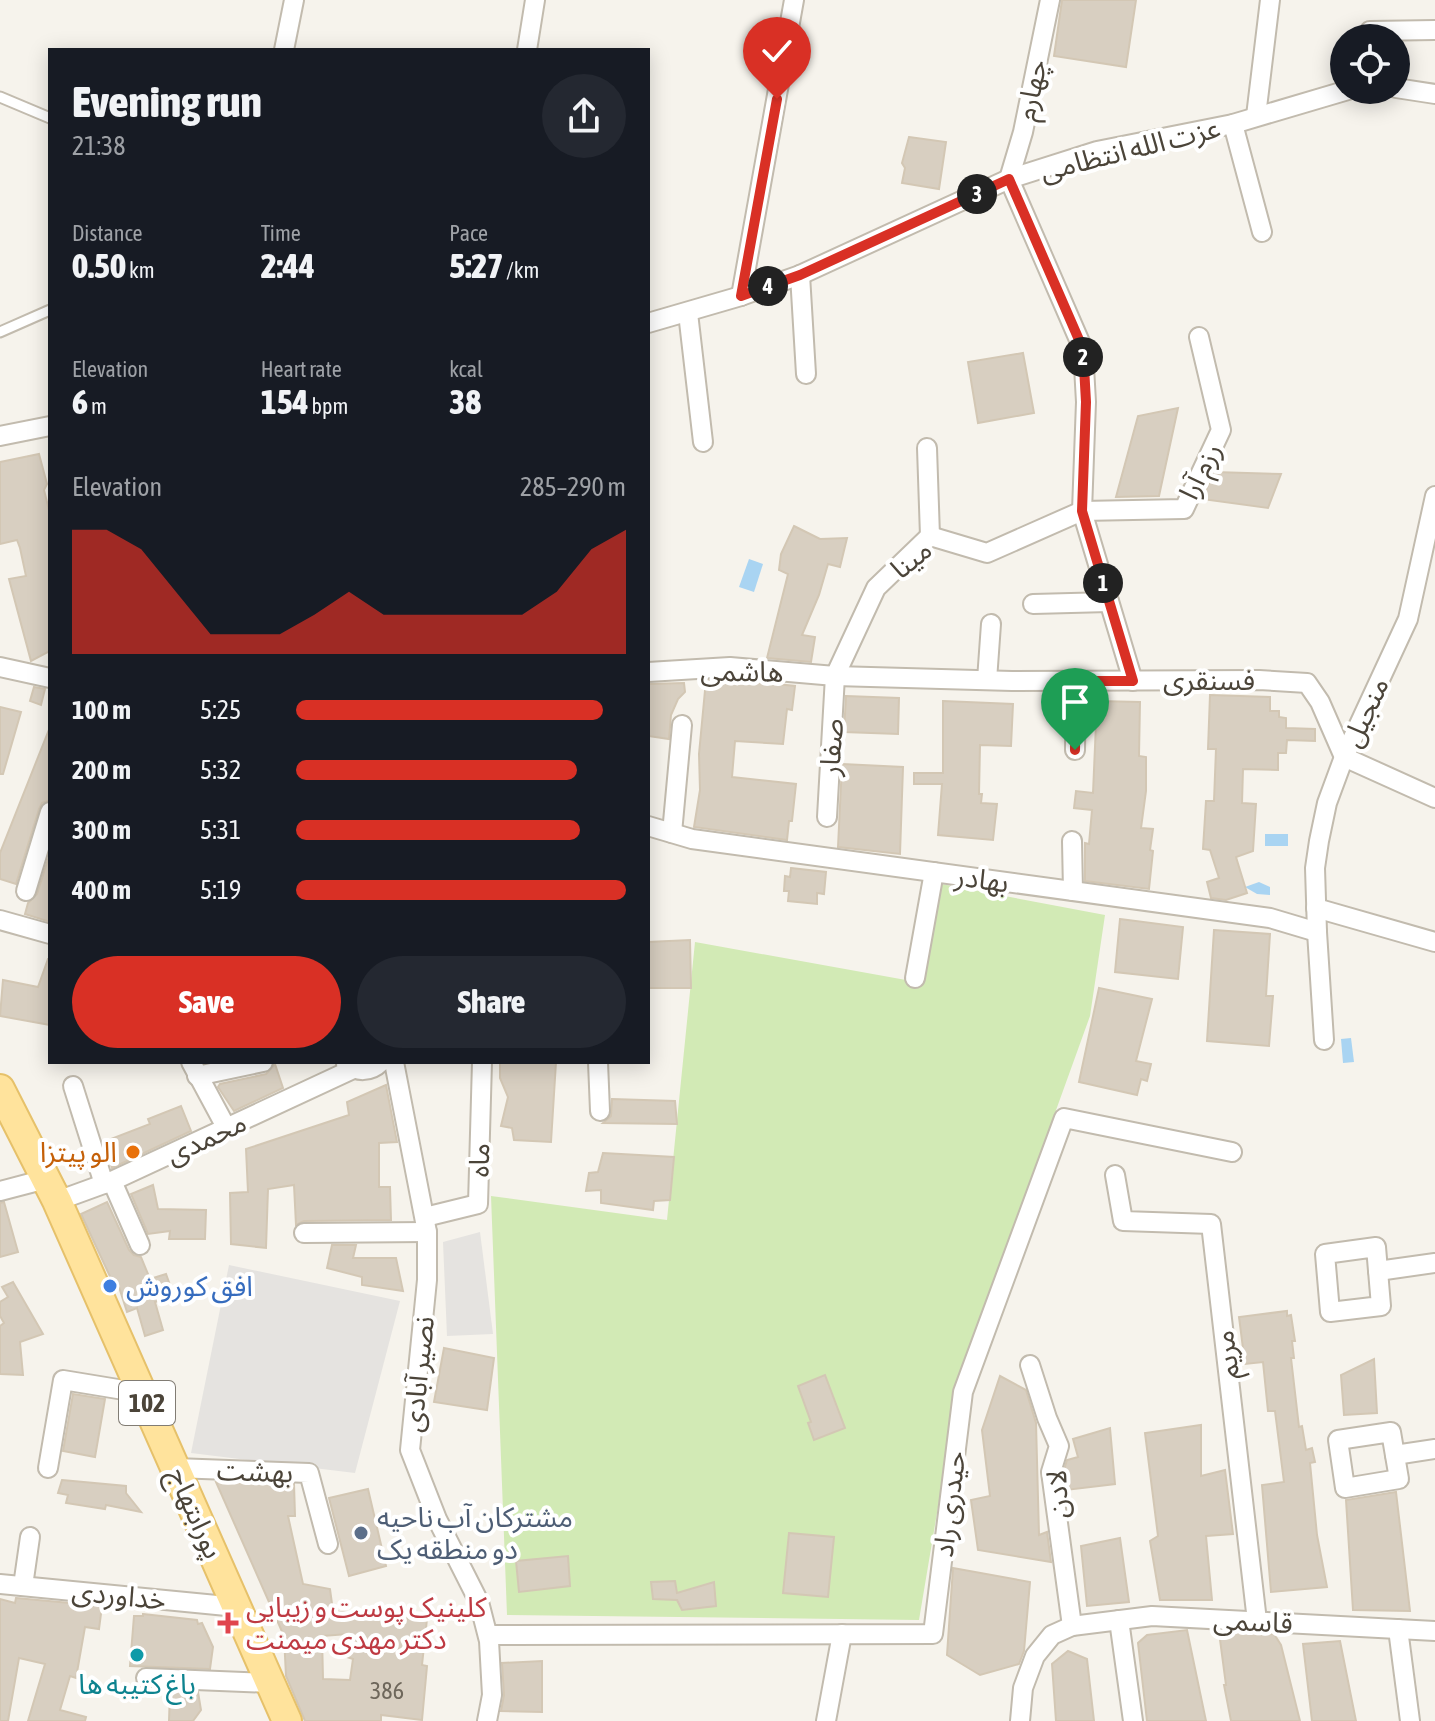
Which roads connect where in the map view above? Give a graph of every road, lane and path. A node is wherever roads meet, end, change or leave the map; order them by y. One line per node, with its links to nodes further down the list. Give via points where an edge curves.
1 (294, 0): 8 (street)
2 (535, 0): 9 (street)
3 (794, 0): 20 (street)
4 (1050, 0): 17 (street, چهارم)
5 (1270, 0): 14 (street)
6 (1410, 30): 7 (street)
7 (1435, 30)
8 (284, 48)
9 (527, 48)
10 (1410, 90): 11 (street)
11 (1435, 94)
12 (1330, 95): 14 (street, عزت الله انتظامی)
13 (0, 97): 15 (lane)
14 (1256, 116): 16 (street, عزت الله انتظامی)
15 (48, 117)
16 (1233, 124): 17 (street, عزت الله انتظامی, via 1097,151); 18 (street)
17 (1009, 179): 19 (street, عزت الله انتظامی); 32 (street, via 1083,349)
18 (1262, 232)
19 (800, 275): 20 (street, عزت الله انتظامی); 26 (street)
20 (741, 296): 22 (street, عزت الله انتظامی)
21 (48, 311): 24 (lane)
22 (688, 313): 23 (street, عزت الله انتظامی); 29 (street)
23 (650, 322)
24 (0, 332)
25 (1199, 337): 32 (street, رزم آرا, via 1221,430 1184,509)
26 (806, 374)
27 (48, 426): 28 (street)
28 (0, 436)
29 (703, 442)
30 (927, 448): 33 (street)
31 (1435, 497): 46 (street, منجیل, via 1408,619)
32 (1082, 511): 33 (street, مینا, via 987,553); 34 (street)
33 (930, 536): 39 (street, مینا, via 876,588)
34 (1109, 602): 35 (street); 43 (street)
35 (1033, 604)
36 (991, 624): 41 (street)
37 (0, 667): 40 (street)
38 (650, 672): 39 (street, هاشمی, via 730,667)
39 (835, 676): 41 (street, فسنقری); 48 (street, صفار)
40 (48, 678)
41 (987, 680): 42 (street, فسنقری)
42 (1076, 681): 43 (street, فسنقری); 45 (street)
43 (1133, 681): 46 (street, فسنقری, via 1307,683)
44 (682, 725): 51 (street)
45 (1075, 750)
46 (1344, 757): 47 (street); 56 (street, منجیل, via 1319,841)
47 (1435, 798)
48 (827, 817)
49 (48, 819): 54 (street)
50 (650, 827): 51 (street, بهادر)
51 (672, 833): 53 (street, بهادر)
52 (1072, 841): 55 (street)
53 (934, 872): 55 (street, بهادر); 61 (street)
54 (26, 891)
55 (1073, 891): 58 (street, بهادر, via 1270,918)
56 (1316, 908): 58 (street, منجیل); 60 (street)
57 (0, 920): 59 (street)
58 (1317, 932): 62 (street)
59 (48, 933)
60 (1435, 942)
61 (915, 978)
62 (1324, 1040)
63 (243, 1064): 69 (street)
64 (378, 1064): 68 (street, محمدی, via 367,1071)
65 (394, 1064): 79 (street, نصیر آبادی)
66 (482, 1064): 79 (street, ماه, via 478,1204)
67 (598, 1064): 72 (street)
68 (349, 1066): 73 (street, محمدی)
69 (194, 1069): 73 (street)
70 (73, 1086): 76 (street)
71 (0, 1089): 77 (main road, پورابتهاج / 102)
72 (600, 1111)
73 (227, 1129): 76 (street, محمدی)
74 (1232, 1152): 100 (street, حیدری راد, via 1064,1118 963,1392 933,1634)
75 (1115, 1175): 96 (street, مریم, via 1123,1221 1211,1224)
76 (108, 1182): 77 (street, محمدی); 81 (street)
77 (51, 1190): 78 (street, محمدی); 85 (main road, پورابتهاج / 102)
78 (0, 1191)
79 (426, 1224): 80 (street); 101 (street, نصیر آبادی, via 427,1280 410,1450 479,1602)
80 (304, 1233)
81 (140, 1245)
82 (1435, 1263): 83 (street)
83 (1378, 1271)
84 (1030, 1365): 97 (street, لادن, via 1059,1446 1051,1472)
85 (142, 1393): 88 (street, via 63,1380); 89 (main road, پورابتهاج / 102)
86 (1435, 1449): 87 (street)
87 (1395, 1455)
88 (48, 1468)
89 (175, 1468): 91 (street, بهشت, via 309,1473); 94 (main road, پورابتهاج / 102)
90 (30, 1537): 93 (street)
91 (328, 1544)
92 (0, 1584): 93 (street, خداوردی)
93 (23, 1586): 94 (street, خداوردی)
94 (237, 1607): 103 (main road, پورابتهاج / 102)
95 (1119, 1620): 96 (street, قاسمی, via 1152,1616); 97 (street, قاسمی); 108 (street)
96 (1257, 1621): 98 (street, قاسمی)
97 (1072, 1626): 107 (street, via 1052,1635 1035,1656 1023,1688)
98 (1398, 1629): 99 (street, قاسمی); 109 (street)
99 (1435, 1631)
100 (842, 1634): 101 (street, حیدری راد); 106 (street)
101 (488, 1635): 105 (street, نصیر آبادی, via 492,1695)
102 (146, 1678): 103 (street)
103 (270, 1683): 104 (main road, پورابتهاج / 102)
104 (287, 1721)
105 (487, 1721)
106 (826, 1721)
107 (1020, 1721)
108 (1133, 1721)
109 (1410, 1721)

